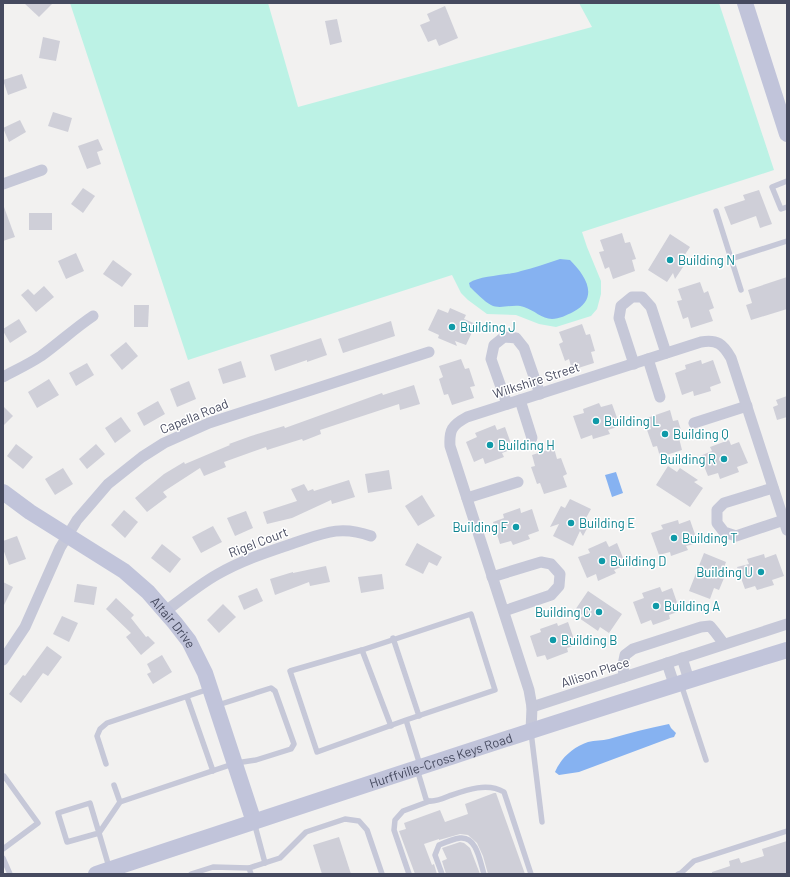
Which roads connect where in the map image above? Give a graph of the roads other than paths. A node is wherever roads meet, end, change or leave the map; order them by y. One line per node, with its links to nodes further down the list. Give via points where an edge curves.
1 (745, 3): 2 (main road)
2 (787, 134)
3 (42, 170): 5 (street)
4 (787, 181): 6 (lane, via 772,187 781,209)
5 (3, 184)
6 (787, 207)
7 (716, 211): 9 (lane)
8 (787, 240): 9 (lane)
9 (731, 259): 10 (lane)
10 (741, 290)
11 (93, 316): 16 (street, via 40,356)
12 (429, 352): 29 (street, Capella Road, via 209,423 164,443 133,463 108,484)
13 (666, 353): 14 (street, Wilkshire Street); 15 (street, via 651,307 642,297 632,297 621,306 619,318); 21 (street, Wilkshire Street, via 710,340 719,343 731,358)
14 (648, 359): 15 (street, Wilkshire Street); 18 (street)
15 (634, 364): 17 (street, Wilkshire Street)
16 (3, 377)
17 (540, 394): 19 (street, Wilkshire Street); 20 (street, via 524,348 516,338 504,338 494,345 491,358)
18 (660, 397)
19 (520, 400): 20 (street, Wilkshire Street); 23 (street)
20 (507, 404): 27 (street, Wilkshire Street, via 467,417 452,427 449,436 450,446)
21 (747, 406): 22 (street); 25 (street, Wilkshire Street)
22 (694, 423)
23 (532, 438)
24 (518, 482): 27 (street)
25 (773, 488): 28 (street, Wilkshire Street); 28 (street, via 724,502 717,510 717,523 724,532 736,536)
26 (3, 492): 29 (main road, Altair Drive)
27 (467, 498): 31 (street, Wilkshire Street)
28 (785, 525)
29 (68, 535): 32 (main road, Altair Drive, via 124,571); 40 (street, Capella Road, via 25,627)
30 (371, 536): 32 (street, Rigel Court, via 347,530 329,532 260,554 217,574)
31 (492, 577): 33 (street, Wilkshire Street); 33 (street, via 541,562 551,564 560,574 559,586 551,595)
32 (166, 611): 44 (main road, Altair Drive, via 194,651)
33 (504, 611): 47 (street, Wilkshire Street)
34 (787, 624): 36 (street, Allison Place)
35 (394, 638): 37 (lane); 48 (lane); 48 (lane, via 471,614 495,690)
36 (724, 644): 39 (street, Allison Place); 42 (street, via 710,626 633,649 625,655)
37 (362, 650): 50 (lane); 50 (lane, via 290,672 316,752)
38 (787, 650): 43 (main road, Hurffville-Cross Keys Road)
39 (682, 658): 41 (street, Allison Place); 43 (street)
40 (3, 660)
41 (667, 663): 42 (street, Allison Place); 43 (street)
42 (624, 677): 47 (street, Allison Place)
43 (681, 682): 51 (main road, Hurffville-Cross Keys Road); 52 (lane)
44 (211, 689): 45 (lane); 46 (main road, Altair Drive)
45 (187, 697): 54 (lane, via 103,726 97,736); 56 (lane)
46 (217, 706): 53 (main road, Altair Drive); 53 (lane, via 271,688 275,691 294,744 292,749)
47 (532, 707): 51 (street, Wilkshire Street)
48 (419, 716): 49 (lane)
49 (406, 720): 50 (lane); 55 (lane)
50 (391, 726)
51 (531, 731): 55 (main road, Hurffville-Cross Keys Road); 62 (lane)
52 (706, 760)
53 (236, 763): 56 (lane); 61 (main road, Altair Drive)
54 (106, 764)
55 (419, 767): 59 (lane, via 426,799); 61 (main road, Hurffville-Cross Keys Road)
56 (213, 772): 60 (lane)
57 (3, 776): 65 (lane, via 38,824)
58 (114, 785): 60 (lane)
59 (430, 801): 73 (lane, via 404,811 395,820 394,830); 76 (lane, via 482,787 497,788 504,792)
60 (120, 802): 64 (lane)
61 (254, 822): 67 (lane); 69 (main road, Hurffville-Cross Keys Road)
62 (542, 822)
63 (787, 831): 77 (lane, via 694,861)
64 (99, 833): 64 (lane, via 90,803 58,813 67,842); 69 (lane)
65 (3, 849)
66 (3, 858): 70 (lane)
67 (265, 863): 68 (lane); 72 (lane, via 280,858 306,832 345,819 359,821 367,830)
68 (250, 871): 71 (lane, via 213,867)
69 (103, 872)
70 (10, 874)
71 (191, 874)
72 (382, 874)
73 (409, 874)
74 (442, 874): 75 (lane, via 435,855 439,844 469,838 474,843)
75 (484, 874)
76 (531, 874)
77 (678, 874)

